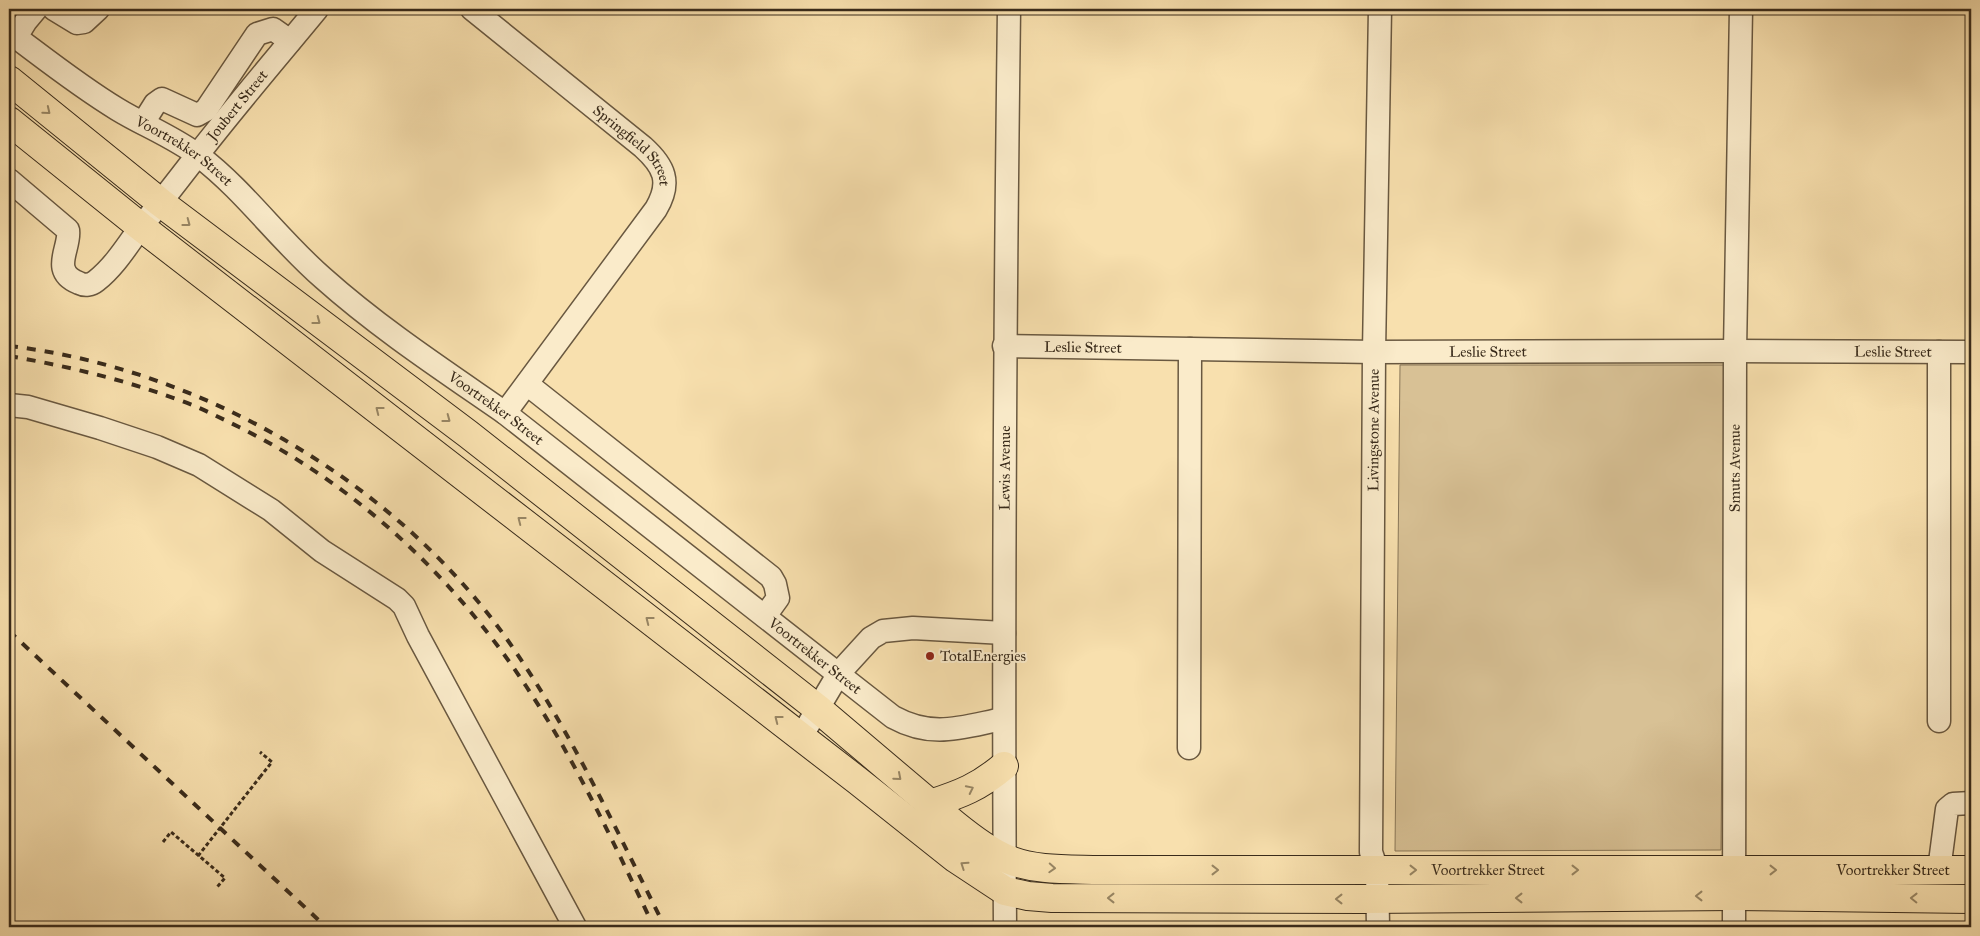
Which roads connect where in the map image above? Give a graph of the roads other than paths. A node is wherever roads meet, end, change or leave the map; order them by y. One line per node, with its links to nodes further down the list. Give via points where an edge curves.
1 (36, 9): 9 (street)
2 (54, 9): 3 (street, via 77,23 84,22)
3 (98, 9)
4 (317, 9): 10 (street, Joubert Street)
5 (472, 9): 24 (street, Springfield Street, via 643,146 655,157 664,176 664,194 656,209)
6 (1009, 9): 18 (street, Lewis Avenue)
7 (1380, 9): 21 (street, Livingstone Avenue)
8 (1741, 9): 20 (street, Smuts Avenue)
9 (12, 34): 13 (street, Voortrekker Street, via 87,90)
10 (290, 41): 13 (street, via 273,29 257,34 206,110 197,115 162,99); 14 (street, Joubert Street)
11 (9, 80): 16 (main road, Voortrekker Street, one-way to 16)
12 (9, 121): 17 (main road)
13 (143, 123): 14 (street, Voortrekker Street)
14 (197, 155): 16 (street, Joubert Street); 26 (street, Voortrekker Street, via 228,180 323,278 446,373)
15 (9, 180): 17 (street, Joubert Street, via 68,230 62,262 65,272 79,283 96,282)
16 (161, 203): 17 (street, Joubert Street); 27 (main road, Voortrekker Street, one-way to 27)
17 (141, 227): 28 (main road, one-way to 17)
18 (1004, 346): 19 (street, Leslie Street); 30 (street, Lewis Avenue)
19 (1190, 349): 21 (street, Leslie Street); 36 (street)
20 (1735, 351): 21 (street, Leslie Street); 22 (street, Leslie Street); 44 (street, Smuts Avenue)
21 (1374, 352): 41 (street, Livingstone Avenue)
22 (1938, 352): 23 (street, Leslie Street); 34 (street)
23 (1971, 352)
24 (527, 384): 26 (street, Springfield Street); 29 (street, via 771,577 778,598)
25 (9, 405): 48 (street, via 28,407 100,428 199,465 271,510 322,551 397,599 404,606)
26 (505, 413): 29 (street, Voortrekker Street)
27 (517, 473): 28 (main road); 32 (main road, Voortrekker Street)
28 (496, 500): 35 (main road, one-way to 28)
29 (765, 616): 31 (street, Voortrekker Street)
30 (1004, 633): 31 (street, via 913,628 884,631 871,638); 33 (street, Lewis Avenue)
31 (839, 673): 32 (street); 33 (street, Voortrekker Street, via 893,717 918,728 950,729)
32 (817, 708): 35 (street); 39 (main road, Voortrekker Street, one-way to 39)
33 (1004, 719): 37 (street, Lewis Avenue)
34 (1939, 721)
35 (801, 737): 45 (main road, one-way to 35, via 955,858)
36 (1188, 748)
37 (1004, 766): 39 (main road, one-way to 37, via 971,789); 40 (street, Lewis Avenue)
38 (1971, 803): 42 (street, via 1953,804 1947,809)
39 (930, 804): 40 (main road, Voortrekker Street, via 971,837)
40 (1005, 858): 41 (main road, Voortrekker Street, one-way to 41, via 1044,868 1100,870); 45 (street, Lewis Avenue)
41 (1371, 864): 44 (main road, Voortrekker Street, one-way to 44); 46 (street, Livingstone Avenue)
42 (1939, 870): 43 (main road, Voortrekker Street); 44 (main road, Voortrekker Street, one-way to 42)
43 (1971, 870)
44 (1734, 883): 46 (main road, Voortrekker Street, one-way to 46); 47 (main road, Voortrekker Street, one-way to 44); 52 (street, Smuts Avenue)
45 (1005, 891): 46 (main road, Voortrekker Street, one-way to 45, via 1046,898); 49 (street, Lewis Avenue)
46 (1372, 899): 50 (street, Livingstone Avenue); 51 (street, Livingstone Avenue)
47 (1971, 899)
48 (574, 927)
49 (1006, 927)
50 (1365, 927)
51 (1378, 927)
52 (1734, 927)

